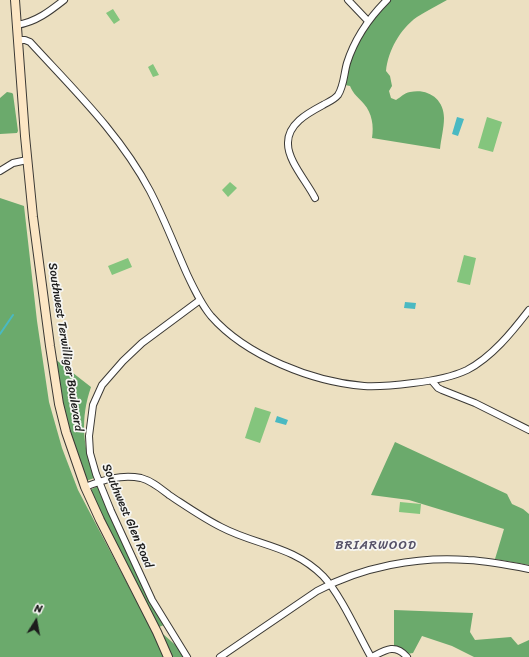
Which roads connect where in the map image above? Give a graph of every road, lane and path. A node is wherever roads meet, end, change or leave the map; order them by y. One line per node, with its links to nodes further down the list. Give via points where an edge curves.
1 (15, 0): 6 (main road, Southwest Terwilliger Boulevard)
2 (64, 0): 6 (street, via 43,16)
3 (348, 0): 5 (street)
4 (387, 0): 5 (street)
5 (368, 21): 10 (street, via 354,45 338,94 302,118 294,126 289,137 288,144 294,162)
6 (17, 25): 7 (main road, Southwest Terwilliger Boulevard)
7 (18, 40): 8 (main road, Southwest Terwilliger Boulevard); 11 (street, via 30,42 105,124 146,185)
8 (28, 160): 9 (street); 16 (main road, Southwest Terwilliger Boulevard, via 32,210 59,404 67,438)
9 (0, 171)
10 (315, 198)
11 (200, 300): 13 (street, via 211,316 231,334 262,356 289,367 336,382 364,386); 15 (street, Southwest Glen Road, via 142,343 102,385 93,405 89,436 90,454)
12 (528, 310): 13 (street, via 510,334 478,363 461,372)
13 (432, 381): 14 (street, via 440,389)
14 (529, 430)
15 (99, 482): 16 (street); 18 (street, via 126,477 148,481 221,527 297,556); 20 (street, Southwest Glen Road, via 152,600)
16 (85, 487): 19 (main road, Southwest Terwilliger Boulevard)
17 (529, 569): 18 (street, via 478,560 432,560 386,567)
18 (330, 584): 21 (street); 22 (street)
19 (168, 657)
20 (187, 657)
21 (220, 657)
22 (371, 657): 23 (street, via 390,649 401,651)
23 (407, 657)

